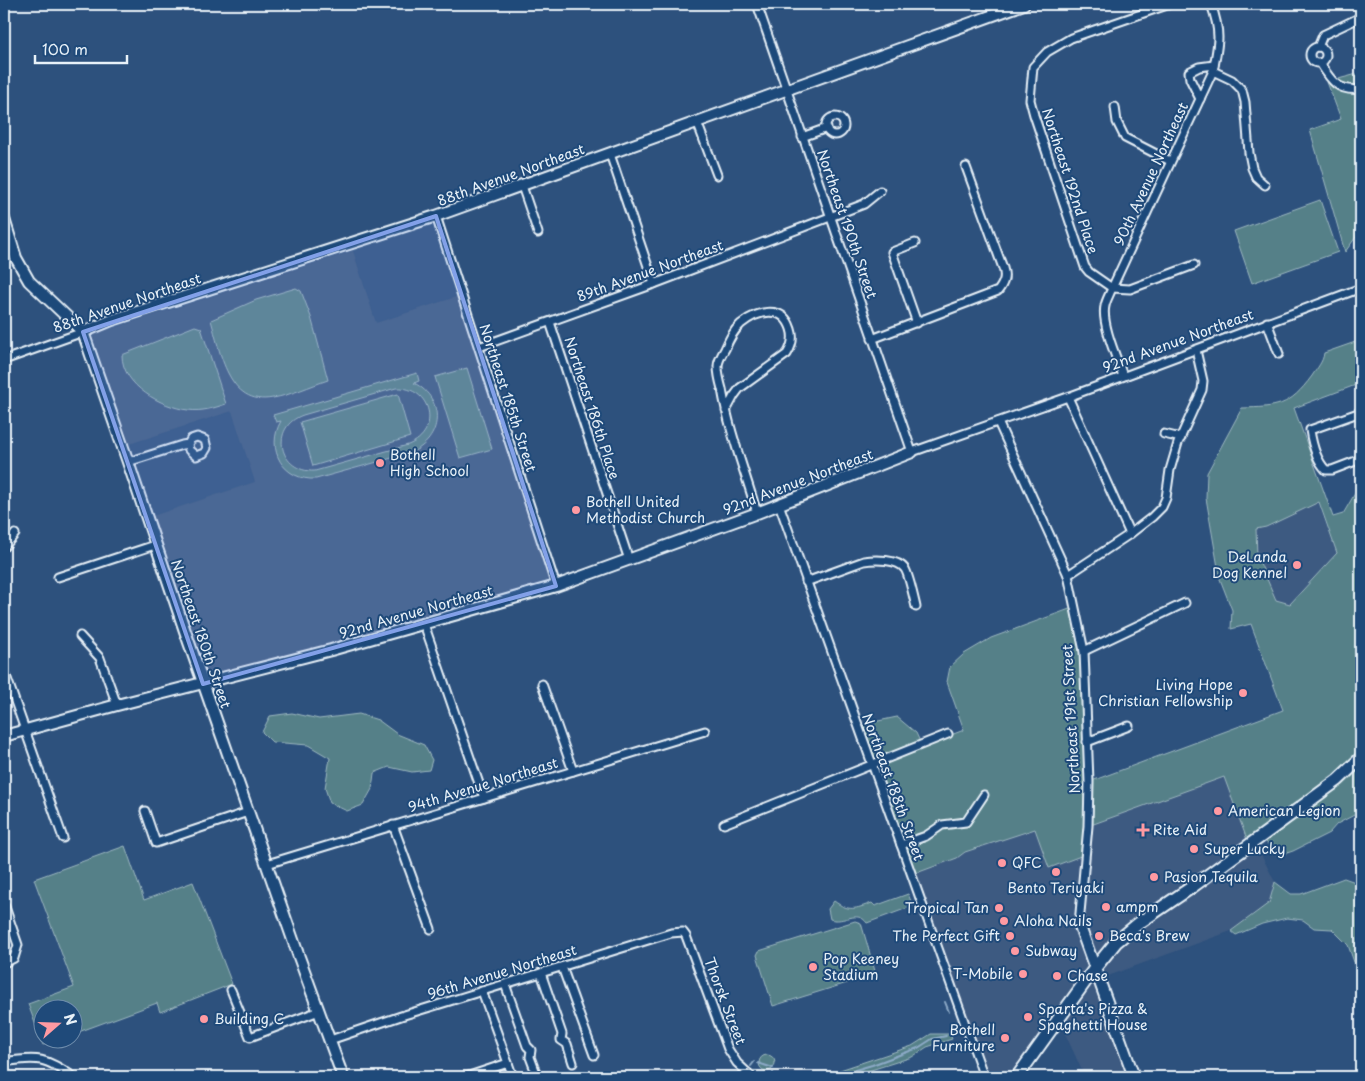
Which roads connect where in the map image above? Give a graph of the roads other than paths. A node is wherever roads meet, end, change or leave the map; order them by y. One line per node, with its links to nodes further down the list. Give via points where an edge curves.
1 (757, 4): 10 (street, Northeast 190th Street)
2 (1024, 4): 10 (street, 88th Avenue Northeast)
3 (1170, 4): 30 (street, Northeast 192nd Place, via 1071,38 1047,52 1033,67 1030,100 1034,116 1085,267)
4 (1211, 4): 8 (street, 90th Avenue Northeast, via 1220,34)
5 (1361, 17): 6 (street, via 1323,35)
6 (1318, 47): 7 (street, via 1326,56); 7 (street, via 1310,51 1310,58)
7 (1320, 63): 9 (street, via 1329,78 1339,86)
8 (1214, 68): 11 (street, 90th Avenue Northeast); 11 (street, via 1199,67 1189,72); 20 (street, via 1242,90 1252,168 1256,177)
9 (1361, 89)
10 (786, 90): 13 (street, 88th Avenue Northeast); 15 (street, Northeast 190th Street)
11 (1200, 99): 17 (street, 90th Avenue Northeast)
12 (1115, 107): 17 (street, via 1116,122 1125,138)
13 (697, 122): 16 (street, 88th Avenue Northeast); 19 (street)
14 (827, 128): 15 (street)
15 (802, 137): 24 (street, Northeast 190th Street)
16 (610, 154): 21 (street, 88th Avenue Northeast); 29 (street)
17 (1170, 161): 30 (street, 90th Avenue Northeast)
18 (966, 167): 33 (street, via 1005,274 1004,284 998,291)
19 (717, 175)
20 (1265, 184)
21 (522, 186): 23 (street, 88th Avenue Northeast); 26 (street)
22 (880, 191): 24 (street, 89th Avenue Northeast, via 864,204)
23 (436, 216): 35 (street, 88th Avenue Northeast); 37 (street, Northeast 185th Street)
24 (830, 217): 29 (street, 89th Avenue Northeast); 36 (street, Northeast 190th Street)
25 (4, 219): 35 (street, Northeast 180th Street, via 16,258 29,280)
26 (538, 233)
27 (914, 243): 33 (street, via 892,252)
28 (1194, 266): 30 (street, via 1130,289)
29 (654, 284): 32 (street, 89th Avenue Northeast)
30 (1112, 288): 41 (street, via 1104,318)
31 (1361, 288): 34 (street, 92nd Avenue Northeast)
32 (550, 322): 37 (street, 89th Avenue Northeast); 58 (street, Northeast 186th Place)
33 (917, 322): 36 (street)
34 (1267, 322): 38 (street, 92nd Avenue Northeast); 39 (street)
35 (83, 332): 40 (street, 88th Avenue Northeast); 51 (street, Northeast 180th Street)
36 (872, 339): 49 (street, Northeast 190th Street)
37 (479, 346): 62 (street, Northeast 185th Street)
38 (1196, 350): 41 (street, 92nd Avenue Northeast); 47 (street, via 1202,390)
39 (1278, 354)
40 (4, 360)
41 (1123, 376): 42 (street, 92nd Avenue Northeast)
42 (1068, 396): 45 (street, 92nd Avenue Northeast); 55 (street)
43 (726, 411): 43 (street, via 740,388 787,354 793,340 783,315 760,313 741,324 730,337 718,365); 53 (street)
44 (1361, 412): 50 (street, via 1310,430 1315,450 1326,470)
45 (998, 422): 49 (street, 92nd Avenue Northeast); 59 (street, Northeast 191st Street)
46 (1164, 434): 47 (street)
47 (1181, 438): 55 (street, via 1162,507)
48 (188, 444): 51 (street)
49 (912, 452): 52 (street, 92nd Avenue Northeast)
50 (1361, 459)
51 (128, 462): 56 (street, Northeast 180th Street)
52 (779, 504): 53 (street, 92nd Avenue Northeast); 61 (street, Northeast 188th Street)
53 (757, 513): 58 (street, 92nd Avenue Northeast)
54 (15, 534): 57 (street)
55 (1130, 534): 59 (street)
56 (156, 545): 60 (street); 69 (street, Northeast 180th Street)
57 (4, 547)
58 (629, 560): 62 (street, 92nd Avenue Northeast)
59 (1068, 575): 67 (street, Northeast 191st Street)
60 (58, 577)
61 (806, 582): 64 (street, via 864,561 887,562 905,570); 79 (street, Northeast 188th Street)
62 (556, 586): 65 (street, 92nd Avenue Northeast)
63 (1185, 604): 67 (street)
64 (916, 607)
65 (424, 624): 69 (street, 92nd Avenue Northeast); 82 (street)
66 (80, 636): 71 (street, via 100,658)
67 (1084, 651): 77 (street, Northeast 191st Street)
68 (4, 670): 73 (street)
69 (203, 684): 71 (street, 92nd Avenue Northeast); 84 (street, Northeast 180th Street)
70 (542, 684): 80 (street)
71 (117, 704): 73 (street, 92nd Avenue Northeast)
72 (1129, 726): 77 (street)
73 (25, 731): 76 (street, 92nd Avenue Northeast); 87 (street)
74 (705, 731): 80 (street, 94th Avenue Northeast)
75 (948, 734): 79 (street)
76 (4, 736)
77 (1087, 742): 91 (street, Northeast 191st Street, via 1088,826)
78 (1361, 758): 96 (main road, via 1338,780 1130,930)
79 (872, 764): 85 (street); 88 (street, Northeast 188th Street)
80 (573, 771): 82 (street, 94th Avenue Northeast)
81 (984, 795): 88 (street, via 966,822 942,824 926,836)
82 (484, 798): 86 (street, 94th Avenue Northeast)
83 (145, 811): 84 (street, via 156,843)
84 (248, 812): 89 (street, Northeast 180th Street)
85 (724, 824)
86 (394, 825): 89 (street, 94th Avenue Northeast); 92 (street)
87 (62, 838)
88 (901, 846): 113 (street, Northeast 188th Street)
89 (267, 864): 101 (street, Northeast 180th Street)
90 (4, 904): 94 (street, via 18,945 17,953 10,962)
91 (1080, 924): 96 (street, Northeast 191st Street)
92 (431, 929)
93 (683, 932): 95 (street, 96th Avenue Northeast); 108 (street, Thorsk Street, via 728,1049)
94 (4, 963)
95 (562, 967): 97 (street, 96th Avenue Northeast); 103 (street)
96 (1095, 968): 114 (main road); 115 (street)
97 (541, 973): 98 (street, 96th Avenue Northeast); 105 (street, via 562,1034 561,1040 567,1044)
98 (505, 984): 100 (street, 96th Avenue Northeast); 107 (street, via 531,1050)
99 (231, 990): 101 (street, via 250,1037)
100 (482, 991): 102 (street, 96th Avenue Northeast); 106 (street)
101 (320, 1011): 102 (street, Northeast 180th Street)
102 (330, 1040): 110 (street, Northeast 180th Street)
103 (594, 1055)
104 (4, 1062): 109 (street, via 36,1058)
105 (574, 1063)
106 (508, 1064): 111 (street); 112 (street)
107 (536, 1073)
108 (749, 1076)
109 (74, 1077)
110 (344, 1077)
111 (466, 1077)
112 (513, 1077)
113 (984, 1077)
114 (1017, 1077)
115 (1134, 1077)

